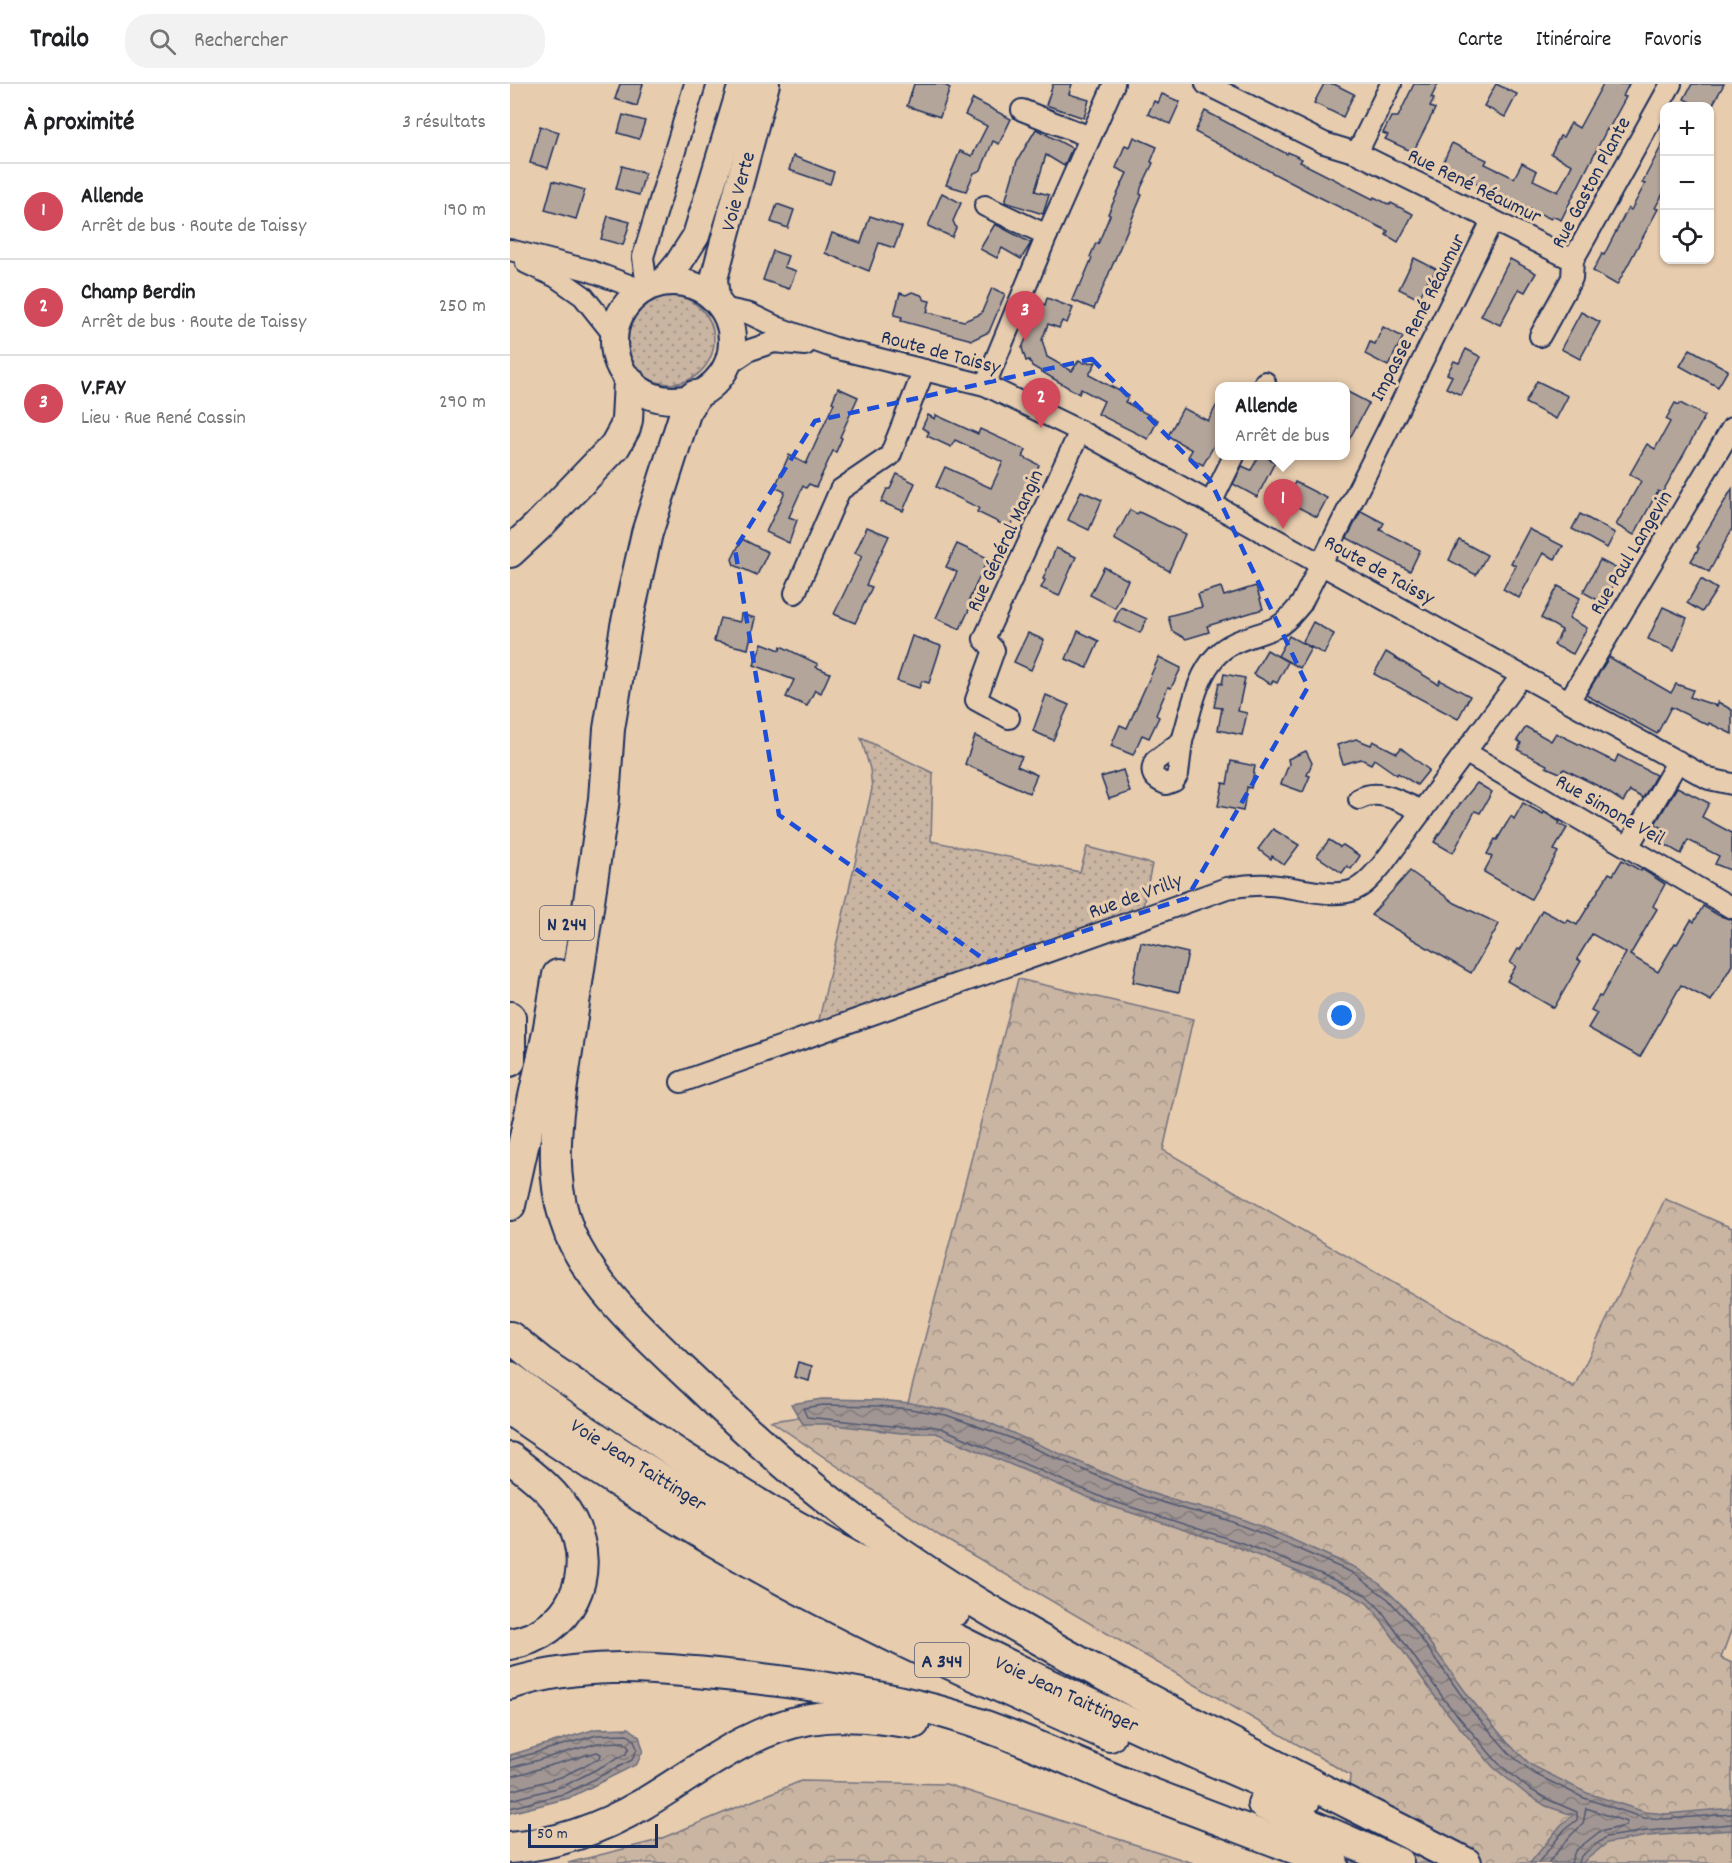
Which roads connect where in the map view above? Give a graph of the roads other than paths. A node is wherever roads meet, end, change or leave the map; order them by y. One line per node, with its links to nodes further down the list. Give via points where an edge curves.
1 (695, 84): 17 (street, via 643,257)
2 (742, 84): 17 (main road, Voie Verte, via 696,236)
3 (766, 84): 18 (main road, Voie Verte, via 714,279)
4 (1114, 84): 9 (street)
5 (1206, 84): 10 (street, Rue René Réaumur, via 1324,143)
6 (1391, 84): 10 (street)
7 (1671, 84): 16 (street, Rue Gaston Plante)
8 (1022, 110): 9 (street)
9 (1090, 137): 13 (street)
10 (1357, 153): 12 (street, Rue René Réaumur)
11 (985, 206): 13 (street)
12 (1492, 221): 16 (street, Rue René Réaumur); 32 (street, Impasse René Réaumur)
13 (1047, 235): 25 (street)
14 (510, 250): 17 (street)
15 (510, 256): 19 (street, via 556,277 583,296)
16 (1573, 260): 20 (street, Rue Gaston Plante, via 1572,278)
17 (651, 287): 18 (main road, via 682,282 700,288); 19 (main road, via 632,298 623,309)
18 (719, 304): 21 (street, Route de Taissy); 22 (main road, via 729,321 732,337)
19 (614, 335): 24 (main road, via 620,367)
20 (1540, 336)
21 (835, 348): 22 (street, Route de Taissy, via 774,342 750,350); 23 (street, Route de Taissy)
22 (726, 366): 26 (main road, via 708,389)
23 (924, 370): 25 (street, Route de Taissy); 33 (street, via 890,456 840,490)
24 (629, 381): 26 (main road, via 640,390 667,400); 31 (highway, via 627,420 615,446)
25 (985, 384): 28 (street, Route de Taissy)
26 (695, 396): 37 (highway, N 244, via 685,413 647,533)
27 (1732, 428): 35 (street, Rue Paul Langevin)
28 (1080, 431): 30 (street, Route de Taissy); 36 (street, Rue Général Mangin, via 984,639 994,650 976,700)
29 (1232, 460): 30 (street)
30 (1211, 503): 32 (street, Route de Taissy)
31 (510, 552)
32 (1321, 564): 34 (street, Route de Taissy); 38 (street, Impasse René Réaumur, via 1301,604 1288,619 1218,654 1201,680)
33 (795, 593)
34 (1522, 675): 35 (street, Route de Taissy); 39 (street, Rue de Vrilly)
35 (1569, 701): 40 (street, Route de Taissy)
36 (1009, 718)
37 (609, 729): 49 (highway, N 244, via 590,795); 58 (highway, via 604,799 555,1142 561,1203 581,1256 614,1299 683,1371 754,1438 842,1511 926,1571 1000,1617)
38 (1182, 741)
39 (1466, 752): 43 (street, Rue de Vrilly); 44 (street, Rue Simone Veil)
40 (1678, 761): 41 (street, Route de Taissy, via 1710,779); 44 (street)
41 (1732, 784)
42 (1359, 799): 43 (street, via 1367,794 1382,795)
43 (1422, 811): 48 (street, Rue de Vrilly, via 1382,865 1355,889 1330,892 1268,884 1227,888)
44 (1628, 847): 45 (street, Rue Simone Veil)
45 (1732, 908)
46 (510, 1017): 47 (highway)
47 (510, 1061)
48 (681, 1082)
49 (530, 1118): 50 (highway, N 244); 51 (highway)
50 (510, 1177)
51 (510, 1205)
52 (510, 1337): 58 (highway, via 679,1455 771,1512 957,1611)
53 (510, 1377): 63 (highway, Voie Jean Taittinger / A 344, via 650,1473 836,1579 1039,1681 1231,1769)
54 (510, 1410): 62 (highway, Voie Jean Taittinger / A 344, via 689,1526 862,1621 998,1687)
55 (510, 1458): 56 (highway, via 562,1506 577,1534 581,1561 579,1585 563,1616 543,1633)
56 (510, 1644)
57 (510, 1684): 59 (highway, via 562,1671 627,1667 836,1688 986,1726)
58 (1146, 1699): 64 (highway)
59 (1127, 1784): 60 (highway, via 926,1725 869,1717 827,1717 792,1723 751,1738 591,1830 547,1843); 61 (highway)
60 (510, 1848)
61 (1333, 1863)
62 (1398, 1863)
63 (1458, 1863)
64 (1467, 1863)

